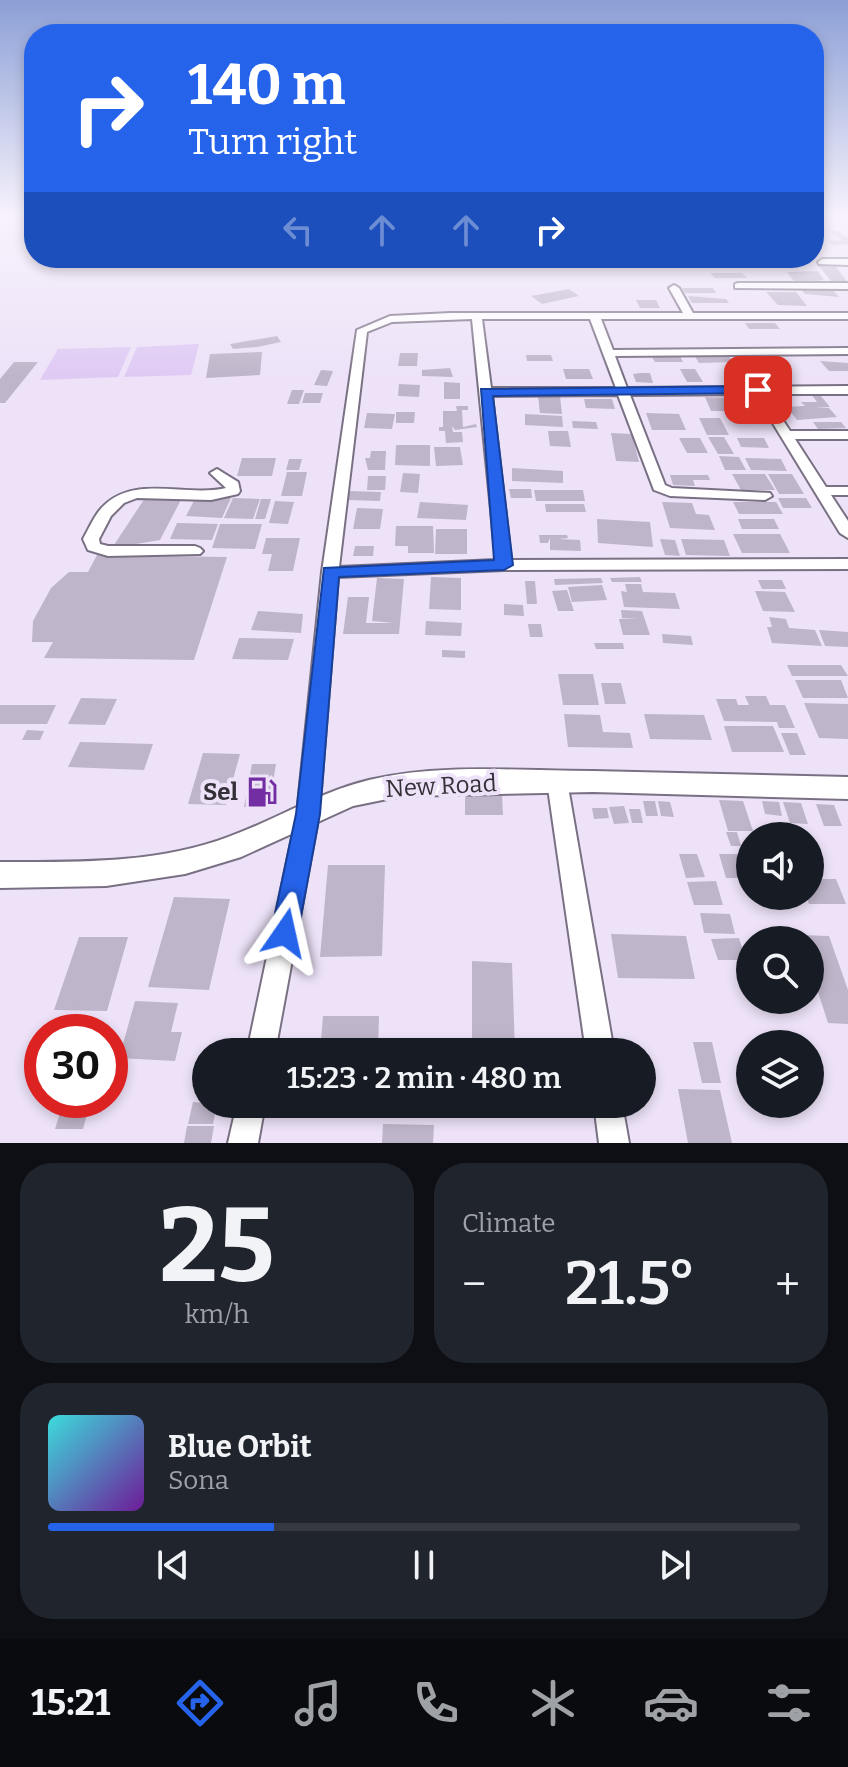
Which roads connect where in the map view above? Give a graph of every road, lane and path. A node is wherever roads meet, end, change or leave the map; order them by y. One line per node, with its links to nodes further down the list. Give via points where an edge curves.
1 (738, 286): 2 (street)
2 (848, 286)
3 (674, 288): 5 (street)
4 (594, 315): 5 (street); 6 (street); 9 (street)
5 (689, 315): 7 (street)
6 (477, 316): 12 (street); 24 (street, via 390,319 362,330)
7 (848, 316)
8 (848, 351): 9 (street)
9 (610, 353): 13 (street)
10 (758, 390): 11 (street); 13 (street); 14 (street)
11 (848, 390)
12 (486, 392): 13 (street); 23 (street)
13 (623, 392): 19 (street, via 659,487 670,492)
14 (786, 435): 15 (street); 17 (street)
15 (848, 435)
16 (217, 473): 21 (street, via 233,491 130,494 102,513 91,539 93,547 108,551)
17 (822, 491): 18 (street); 20 (street)
18 (848, 491)
19 (765, 496)
20 (848, 533)
21 (195, 551)
22 (848, 564): 23 (street)
23 (504, 565): 24 (street)
24 (330, 572): 27 (street)
25 (557, 781): 26 (street, New Road); 27 (street, New Road, via 415,784 368,791); 30 (street)
26 (845, 793)
27 (308, 814): 28 (street, New Road, via 212,855 171,865 97,875); 29 (street)
28 (0, 875)
29 (264, 1038)
30 (598, 1038)
31 (248, 1118): 33 (street)
32 (610, 1118): 34 (street)
33 (243, 1143)
34 (614, 1143)

